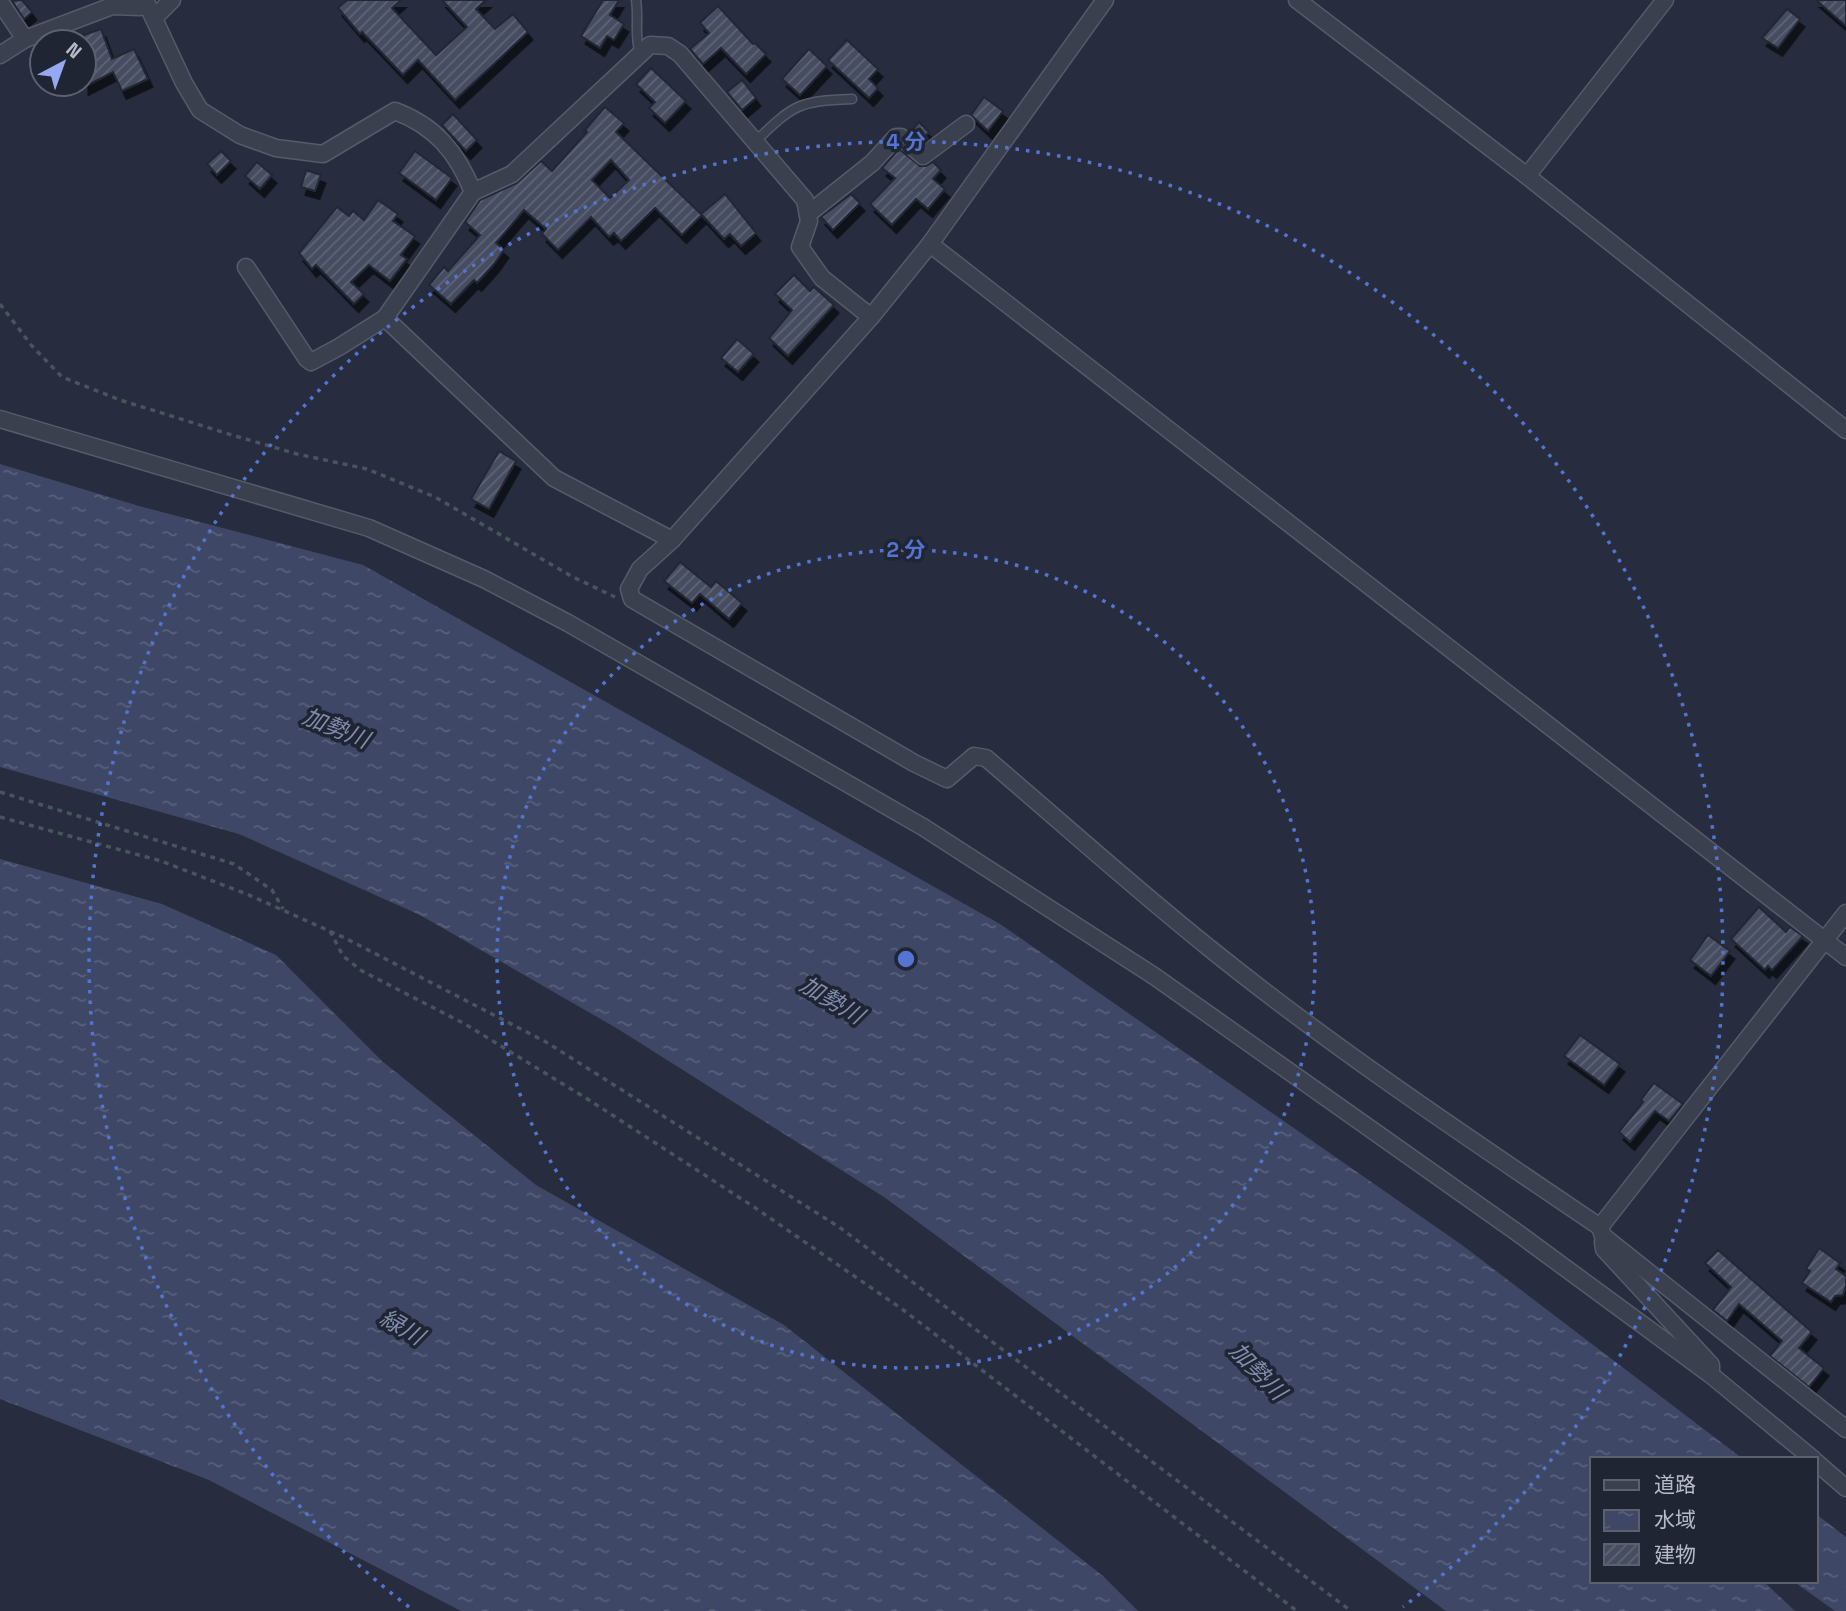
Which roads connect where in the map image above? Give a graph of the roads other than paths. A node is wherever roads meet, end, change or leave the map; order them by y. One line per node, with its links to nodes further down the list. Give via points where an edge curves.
1 (172, 0): 8 (street)
2 (636, 0): 10 (lane, via 635,40)
3 (1105, 0): 18 (street)
4 (1297, 0): 15 (street)
5 (1665, 0): 15 (street)
6 (0, 2): 9 (street)
7 (137, 4): 8 (street, via 147,4); 9 (street, via 112,6)
8 (154, 18): 16 (street, via 200,110 240,135 276,148 323,155 395,111 418,119 452,150)
9 (25, 39): 11 (street)
10 (640, 54): 14 (street, via 650,45 667,46 680,54); 16 (street, via 512,174)
11 (0, 55)
12 (852, 99): 14 (lane, via 799,105)
13 (966, 124): 17 (street, via 923,156 895,137 873,163)
14 (756, 142): 17 (street, via 805,200)
15 (1527, 176): 23 (street)
16 (473, 192): 21 (street)
17 (808, 214): 20 (street, via 800,247 822,278)
18 (930, 244): 20 (street); 26 (street)
19 (246, 267): 21 (street, via 311,362)
20 (871, 317): 24 (street)
21 (385, 318): 24 (street, via 554,478)
22 (0, 419): 29 (street, via 369,528 484,579 568,623 923,827 1154,976)
23 (1846, 430)
24 (672, 540): 28 (street, via 640,569 629,589 632,599 947,779 974,756 986,758 1208,947 1323,1036)
25 (1846, 913): 26 (street)
26 (1824, 941): 27 (street); 28 (street)
27 (1846, 957)
28 (1602, 1231): 29 (street, via 1604,1249 1712,1365); 30 (street)
29 (1711, 1375): 31 (street)
30 (1846, 1429)
31 (1811, 1457)
32 (1818, 1463): 33 (street)
33 (1846, 1488)

